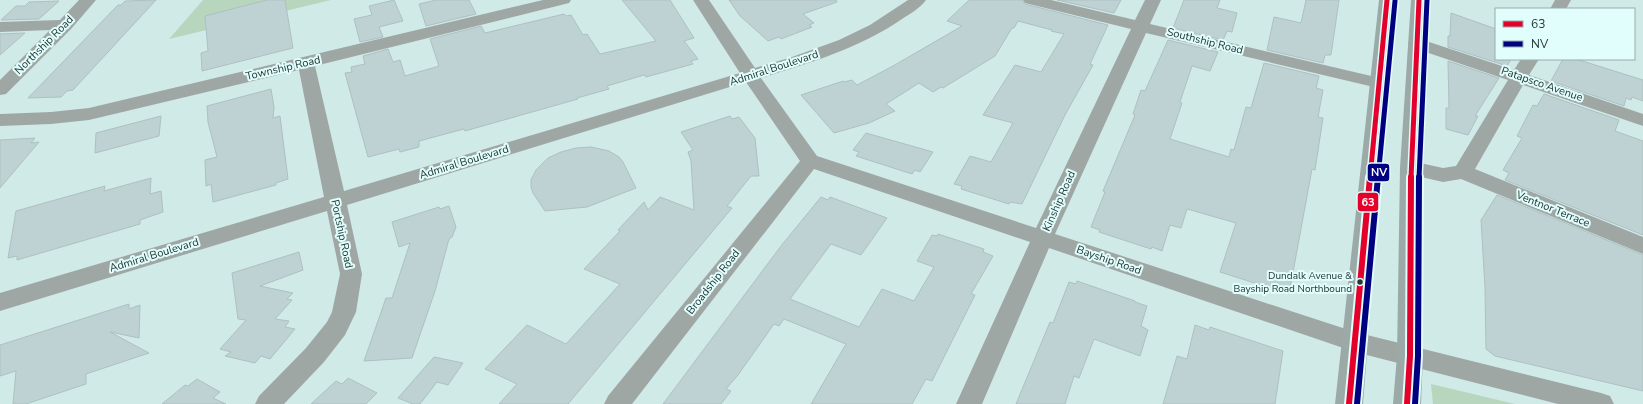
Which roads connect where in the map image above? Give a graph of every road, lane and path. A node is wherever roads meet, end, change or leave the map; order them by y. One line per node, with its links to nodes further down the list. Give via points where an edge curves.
1 (88, 0): 10 (street, Northship Road)
2 (563, 0): 9 (street, Township Road)
3 (701, 0): 16 (street)
4 (918, 0): 16 (street, Admiral Boulevard, via 901,14 845,44)
5 (1031, 0): 11 (street, Southship Road)
6 (1153, 0): 11 (street, Kinship Road)
7 (1387, 0): 18 (main road)
8 (1419, 0): 13 (main road)
9 (498, 7): 15 (street, Township Road)
10 (66, 25): 12 (street); 19 (street, Northship Road)
11 (1142, 26): 18 (street, Southship Road); 26 (street, Kinship Road, via 1066,184)
12 (0, 27)
13 (1417, 43): 17 (street, Patapsco Avenue); 23 (main road)
14 (1529, 60): 17 (street)
15 (306, 63): 20 (street, Township Road, via 89,114); 25 (street, Portship Road)
16 (751, 76): 22 (street); 25 (street, Admiral Boulevard)
17 (1520, 77): 21 (street, Patapsco Avenue); 24 (street)
18 (1378, 83): 29 (main road)
19 (0, 90)
20 (0, 120)
21 (1643, 120)
22 (810, 161): 26 (street, Bayship Road); 32 (street, Broadship Road)
23 (1411, 168): 24 (street, via 1443,175); 30 (main road)
24 (1463, 172): 27 (street, Ventnor Terrace)
25 (335, 201): 28 (street, Admiral Boulevard); 31 (street, Portship Road, via 351,274 344,312 336,328 315,355)
26 (1043, 238): 29 (street, Bayship Road); 33 (street, Kinship Road)
27 (1643, 246)
28 (0, 302)
29 (1355, 342): 30 (street, Bayship Road); 34 (main road)
30 (1410, 356): 35 (main road); 36 (street, Bayship Road)
31 (268, 404)
32 (617, 404)
33 (968, 404)
34 (1348, 404)
35 (1407, 404)
36 (1601, 404)

